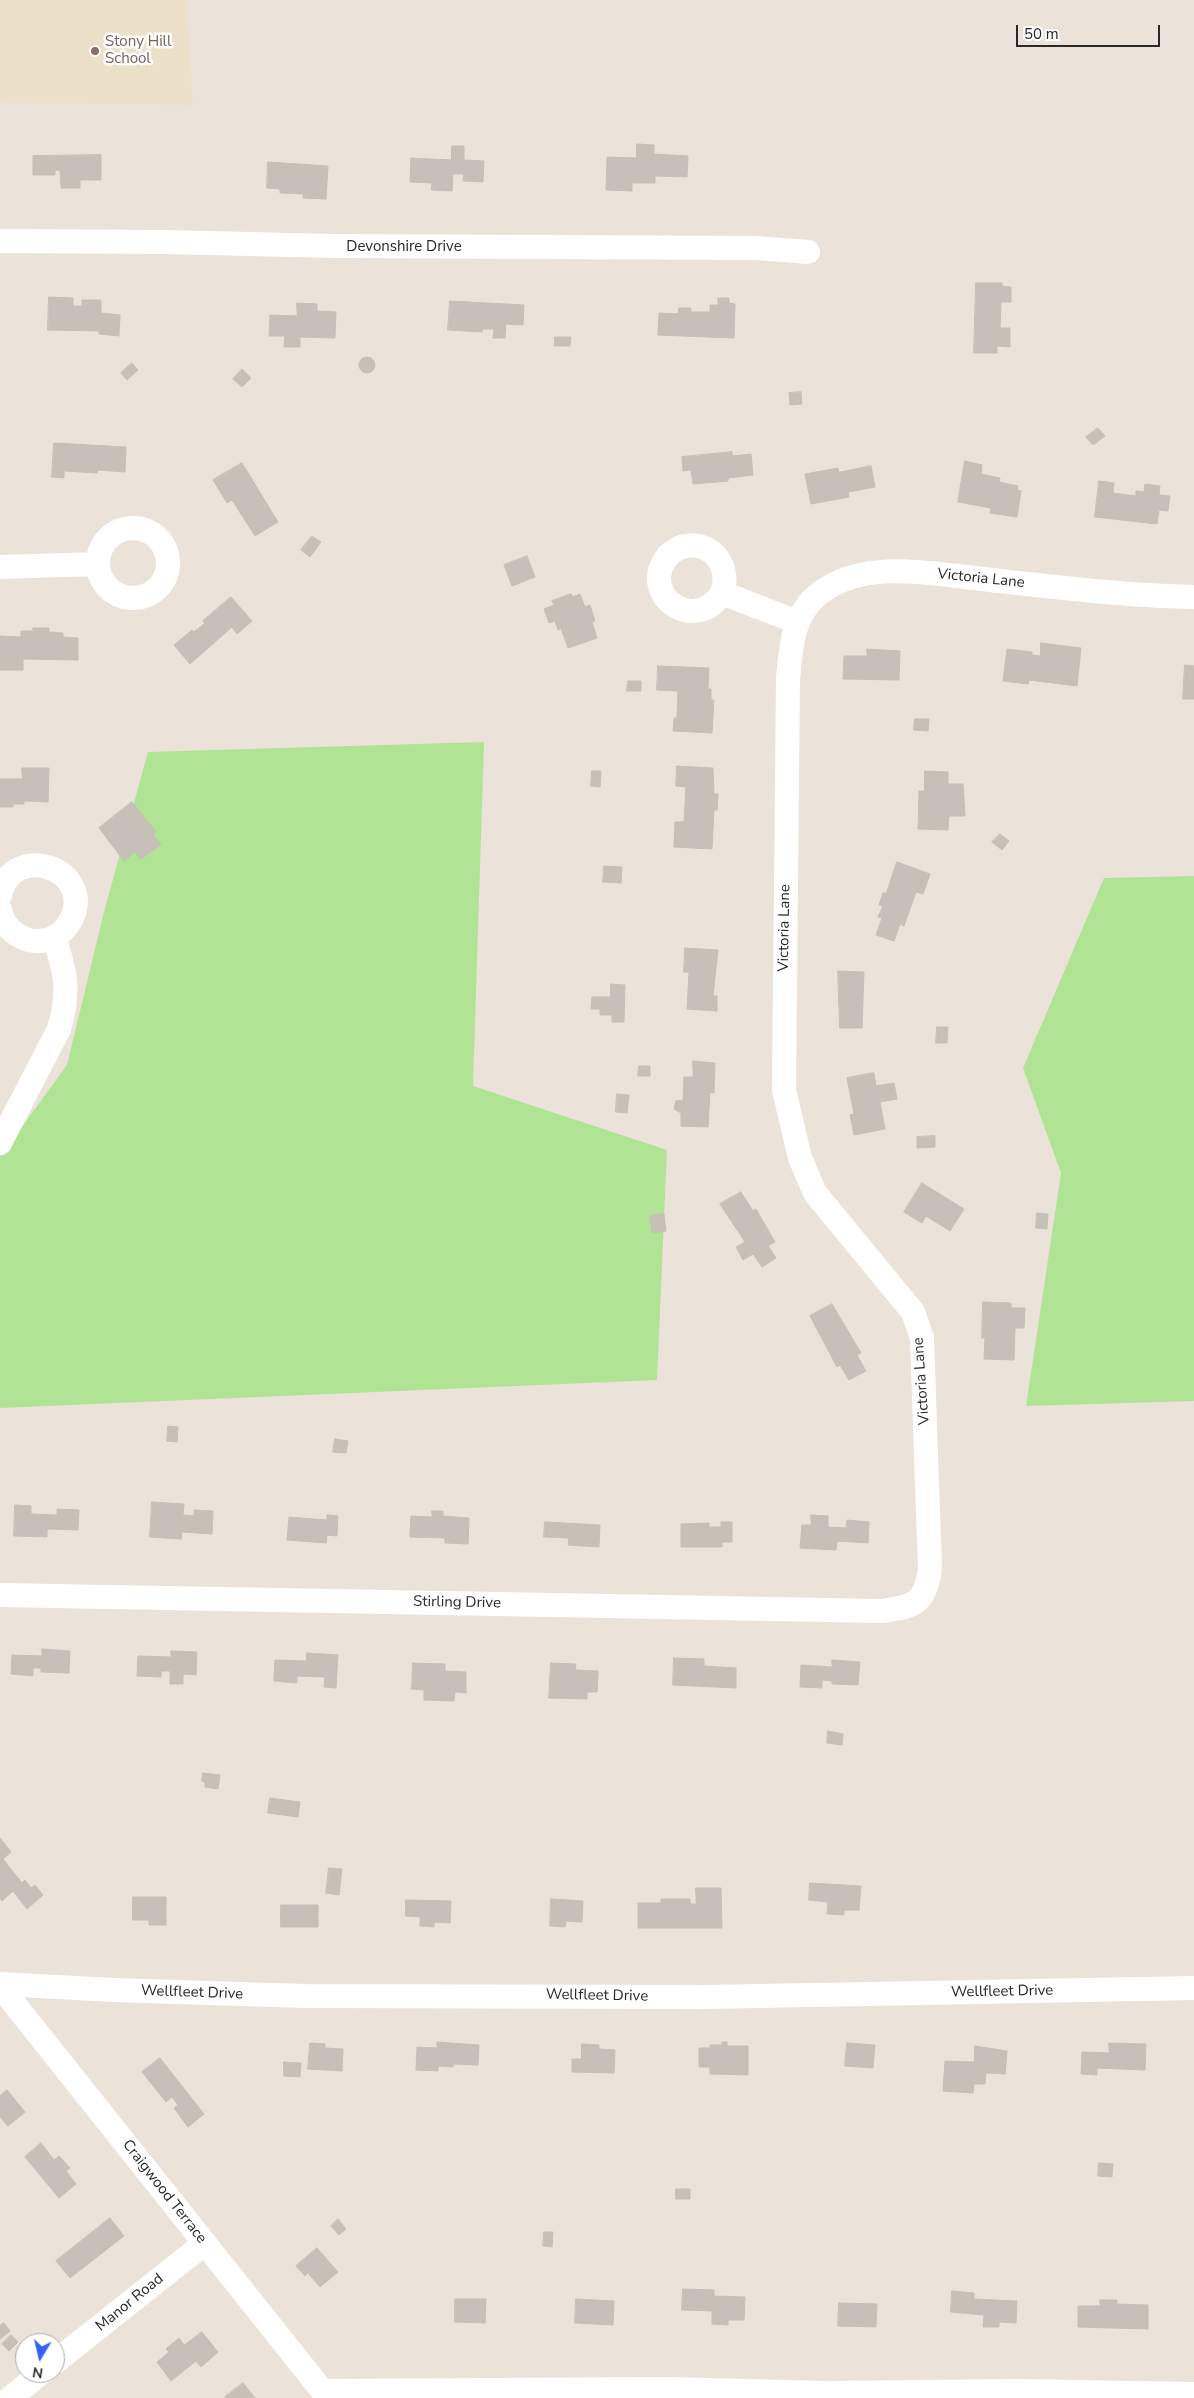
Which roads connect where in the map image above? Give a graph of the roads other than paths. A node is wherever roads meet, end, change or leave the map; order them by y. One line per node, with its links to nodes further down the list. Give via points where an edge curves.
1 (0, 242): 2 (street, Devonshire Drive, via 756,248)
2 (808, 252)
3 (98, 564): 4 (street)
4 (0, 567)
5 (722, 593): 7 (street)
6 (1194, 597): 7 (street, Victoria Lane, via 885,572 834,584 819,594)
7 (796, 622): 13 (street, Victoria Lane, via 788,679 784,1090 800,1158 814,1193 913,1312 922,1338 930,1570 926,1591)
8 (0, 895): 10 (street, via 9,877 23,868 47,866 62,874 72,887 74,912 67,926)
9 (0, 910): 10 (street, via 9,928 22,938 38,941)
10 (54, 937): 11 (street, via 67,983 64,1013 59,1029)
11 (0, 1142)
12 (0, 1596): 13 (street, Stirling Drive, via 882,1611)
13 (914, 1604)
14 (0, 1985): 15 (street, Wellfleet Drive, via 304,1996 704,1997); 16 (street, Craigwood Terrace)
15 (1194, 1988)
16 (204, 2243): 17 (street, Manor Road); 19 (street, Craigwood Terrace)
17 (65, 2354)
18 (29, 2383): 21 (street)
19 (325, 2394): 20 (street, via 665,2389)
20 (1194, 2394)
21 (10, 2398)

